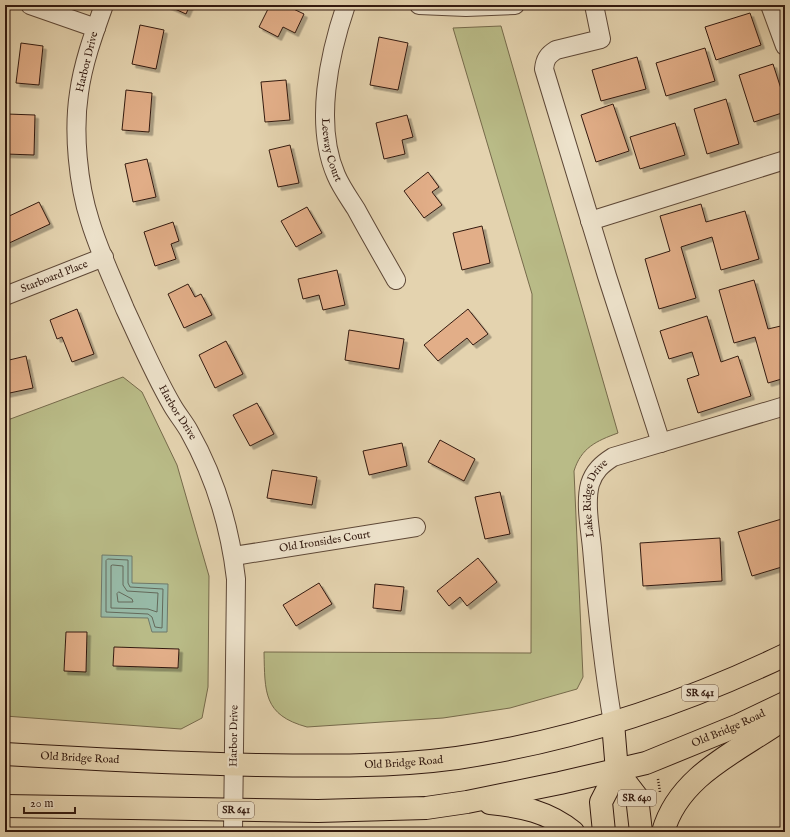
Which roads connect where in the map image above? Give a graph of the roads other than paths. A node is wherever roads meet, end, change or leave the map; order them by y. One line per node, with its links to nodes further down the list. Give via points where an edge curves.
1 (30, 5): 8 (street)
2 (104, 5): 8 (street, Harbor Drive)
3 (346, 5): 13 (street, Leeway Court, via 331,60 325,102 328,149 336,175)
4 (419, 5): 5 (street)
5 (515, 5)
6 (594, 5): 11 (street, via 601,39 550,53 545,60 544,68)
7 (770, 5): 9 (street)
8 (96, 28): 12 (street, Harbor Drive, via 78,94 77,139 80,176 90,220)
9 (785, 46)
10 (785, 160): 11 (street)
11 (590, 221): 16 (street)
12 (104, 257): 14 (street, Starboard Place); 18 (street, Harbor Drive, via 140,342 209,471 224,513)
13 (396, 280)
14 (5, 296)
15 (785, 406): 16 (street, Lake Ridge Drive)
16 (661, 443): 22 (street, Lake Ridge Drive, via 613,456 598,469 590,486 589,510 601,649)
17 (416, 527): 18 (street, Old Ironsides Court)
18 (234, 556): 24 (street, Harbor Drive)
19 (785, 655): 22 (main road, Old Bridge Road / SR 641, via 737,678)
20 (785, 703): 25 (main road, Old Bridge Road / SR 641, via 678,751)
21 (785, 718): 33 (main road, via 716,763 696,780 675,806)
22 (613, 723): 24 (main road, Old Bridge Road / SR 641, via 520,746 456,758 334,766); 25 (main road)
23 (5, 754): 24 (main road, Old Bridge Road / SR 641, via 129,762)
24 (234, 764): 28 (street, Harbor Drive)
25 (617, 771): 26 (main road, Old Bridge Road / SR 641); 31 (main road, SR 640, via 601,802); 32 (main road, SR 640, via 637,798)
26 (467, 802): 28 (main road, Old Bridge Road / SR 641, via 426,808 369,810); 30 (main road, via 504,804 532,810 553,818)
27 (5, 806): 28 (main road, Old Bridge Road / SR 641)
28 (233, 810): 29 (street, Harbor Drive)
29 (233, 832)
30 (573, 832)
31 (604, 832)
32 (641, 832)
33 (663, 832)

